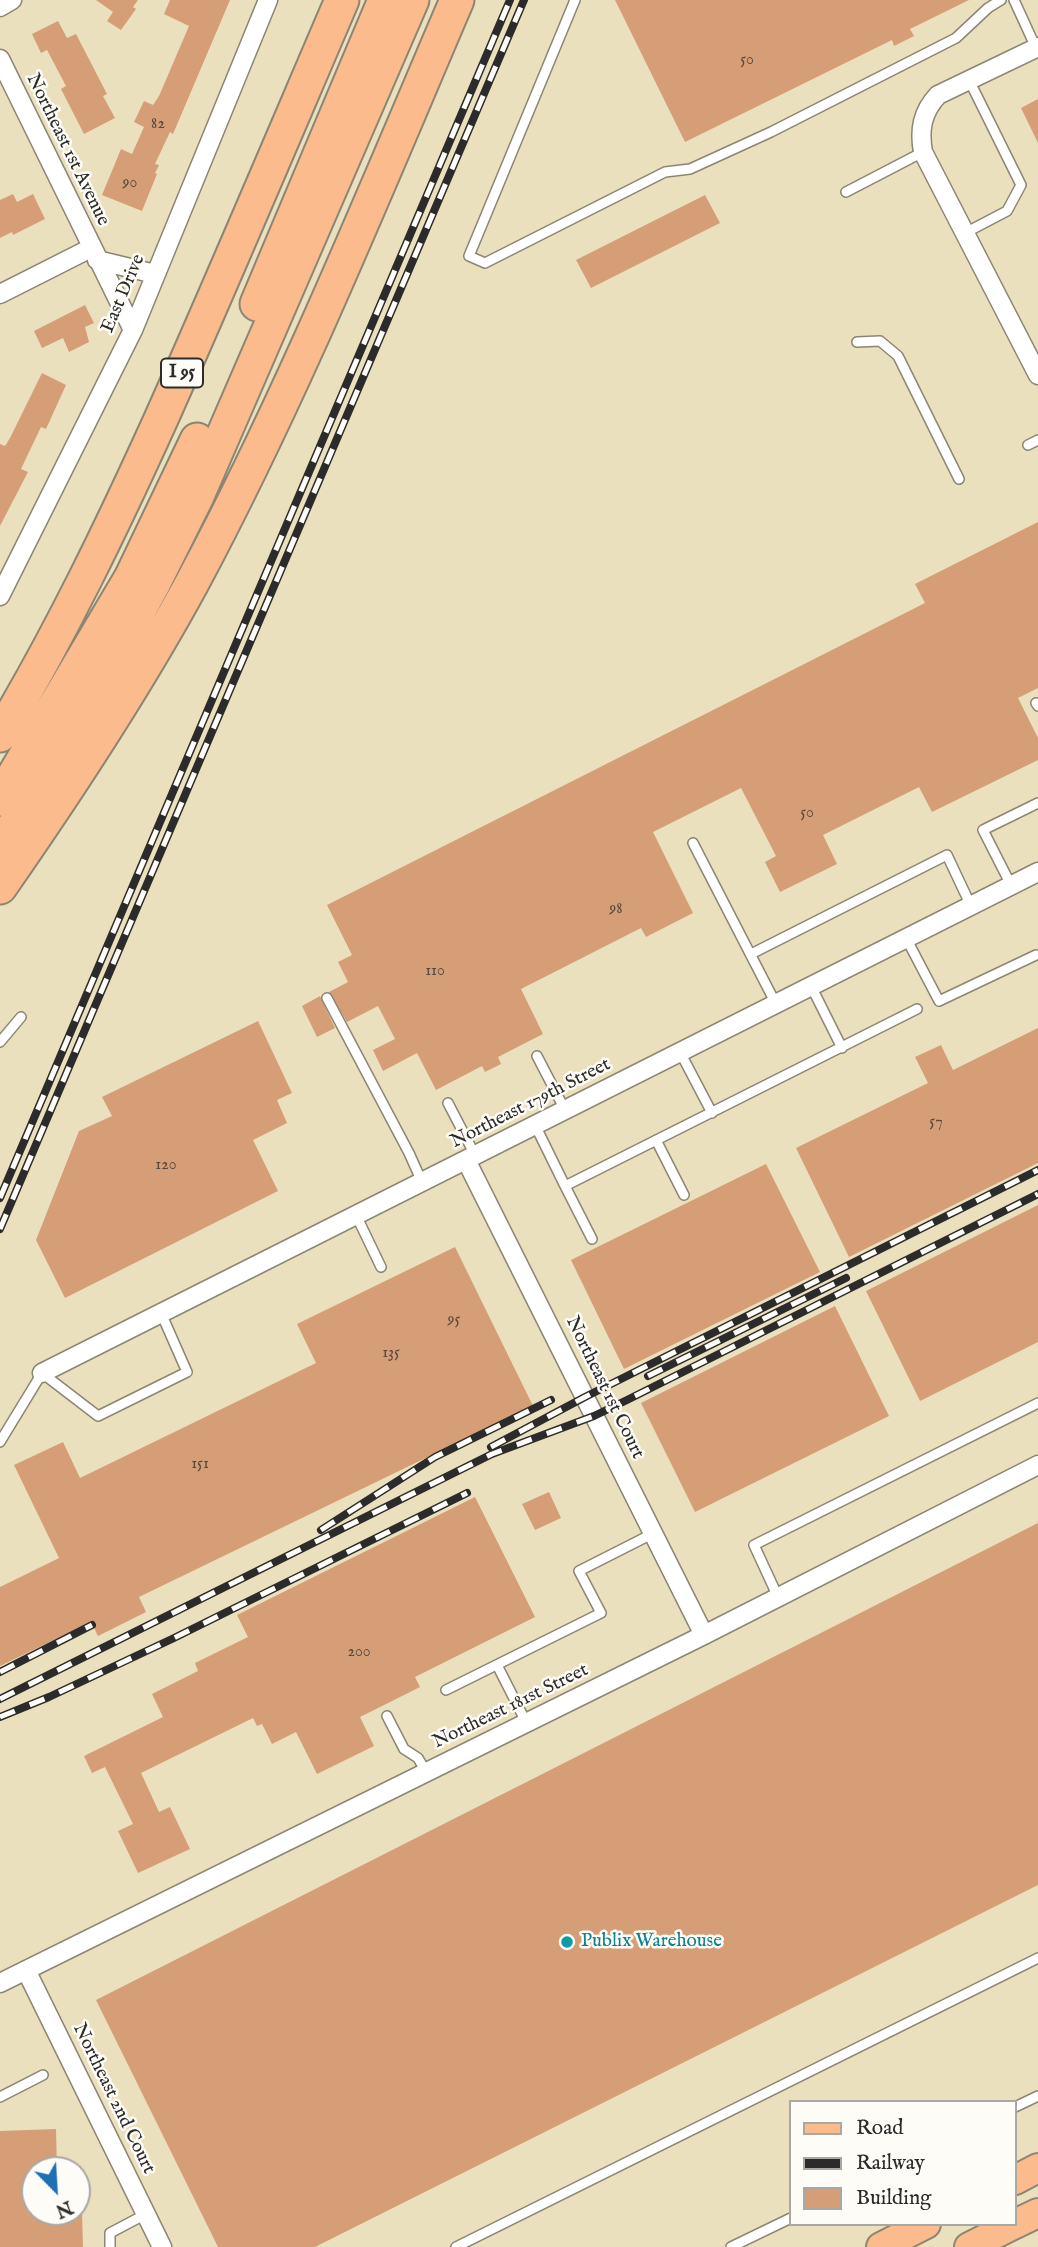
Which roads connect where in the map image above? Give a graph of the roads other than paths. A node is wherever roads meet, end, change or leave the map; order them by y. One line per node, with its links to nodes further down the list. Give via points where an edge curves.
1 (12, 0): 10 (street)
2 (268, 0): 18 (street, East Drive)
3 (342, 0): 27 (highway, I 95, via 101,551)
4 (385, 0): 28 (highway, via 169,501 112,612)
5 (412, 0): 31 (highway, via 197,496 101,681)
6 (457, 0): 34 (highway, via 341,272 247,476 153,652)
7 (575, 0): 8 (lane, via 469,256 485,263 665,172 690,169 771,132 956,38)
8 (1001, 0)
9 (1014, 0): 11 (lane)
10 (0, 7)
11 (1037, 47): 13 (street)
12 (0, 59): 17 (street, Northeast 1st Avenue)
13 (969, 80): 14 (street, via 930,104 920,133); 16 (lane, via 1021,185 1007,211)
14 (923, 152): 15 (lane); 16 (street)
15 (846, 192)
16 (965, 233): 22 (street)
17 (94, 254): 18 (street); 19 (street); 20 (street, Northeast 1st Avenue)
18 (155, 274): 20 (street, East Drive)
19 (0, 294)
20 (133, 330): 26 (street, East Drive)
21 (858, 342): 25 (lane, via 880,341 898,356)
22 (1038, 375)
23 (1038, 440): 24 (lane)
24 (1028, 445)
25 (959, 479)
26 (0, 596)
27 (0, 735)
28 (0, 799)
29 (1038, 803): 33 (lane, via 983,830)
30 (693, 843): 37 (lane)
31 (0, 845)
32 (1038, 872): 33 (street, Northeast 179th Street)
33 (1011, 885): 35 (street, Northeast 179th Street)
34 (0, 887)
35 (971, 906): 36 (street, Northeast 179th Street); 37 (lane, via 947,855)
36 (906, 938): 38 (lane, via 939,1001); 39 (street, Northeast 179th Street)
37 (751, 954): 41 (lane)
38 (1036, 955)
39 (811, 986): 41 (street, Northeast 179th Street); 45 (lane)
40 (327, 998): 54 (lane)
41 (776, 1004): 46 (street, Northeast 179th Street)
42 (917, 1009): 45 (lane)
43 (20, 1017): 44 (lane)
44 (0, 1042)
45 (842, 1048): 50 (lane)
46 (680, 1052): 49 (street, Northeast 179th Street); 50 (lane)
47 (537, 1056): 49 (lane)
48 (448, 1103): 53 (lane)
49 (565, 1110): 51 (street, Northeast 179th Street)
50 (712, 1113): 52 (lane)
51 (535, 1125): 53 (street, Northeast 179th Street); 55 (lane)
52 (656, 1140): 55 (lane); 56 (lane)
53 (471, 1158): 54 (street, Northeast 179th Street); 65 (street, Northeast 1st Court)
54 (422, 1182): 57 (street, Northeast 179th Street)
55 (565, 1186): 58 (lane)
56 (684, 1195)
57 (355, 1215): 59 (lane); 60 (street, Northeast 179th Street)
58 (592, 1239)
59 (381, 1267)
60 (161, 1313): 61 (street, Northeast 179th Street); 61 (lane, via 187,1373 98,1416)
61 (43, 1373): 63 (lane)
62 (1038, 1404): 66 (lane, via 754,1545)
63 (0, 1442)
64 (1038, 1465): 66 (street, Northeast 181st Street)
65 (652, 1534): 67 (street, Northeast 1st Court); 68 (lane, via 579,1571 601,1613)
66 (778, 1597): 67 (street, Northeast 181st Street)
67 (704, 1635): 71 (street, Northeast 181st Street)
68 (497, 1665): 69 (lane); 71 (lane)
69 (446, 1690)
70 (387, 1716): 72 (lane, via 404,1749 418,1758)
71 (526, 1722): 72 (street, Northeast 181st Street)
72 (426, 1772): 74 (street, Northeast 181st Street)
73 (1038, 1958): 90 (lane)
74 (26, 1970): 75 (street, Northeast 181st Street); 83 (street, Northeast 2nd Court)
75 (0, 1983)
76 (43, 2075): 78 (lane)
77 (1038, 2096): 79 (lane)
78 (0, 2097)
79 (1017, 2106)
80 (1038, 2168): 81 (main road)
81 (1017, 2179)
82 (1038, 2213): 85 (main road)
83 (146, 2214): 88 (lane, via 110,2233); 89 (street, Northeast 2nd Court)
84 (790, 2218): 91 (lane)
85 (1017, 2223)
86 (922, 2226): 92 (main road)
87 (1011, 2226): 93 (main road)
88 (110, 2247)
89 (162, 2247)
90 (456, 2247)
91 (731, 2247)
92 (881, 2247)
93 (969, 2247)

